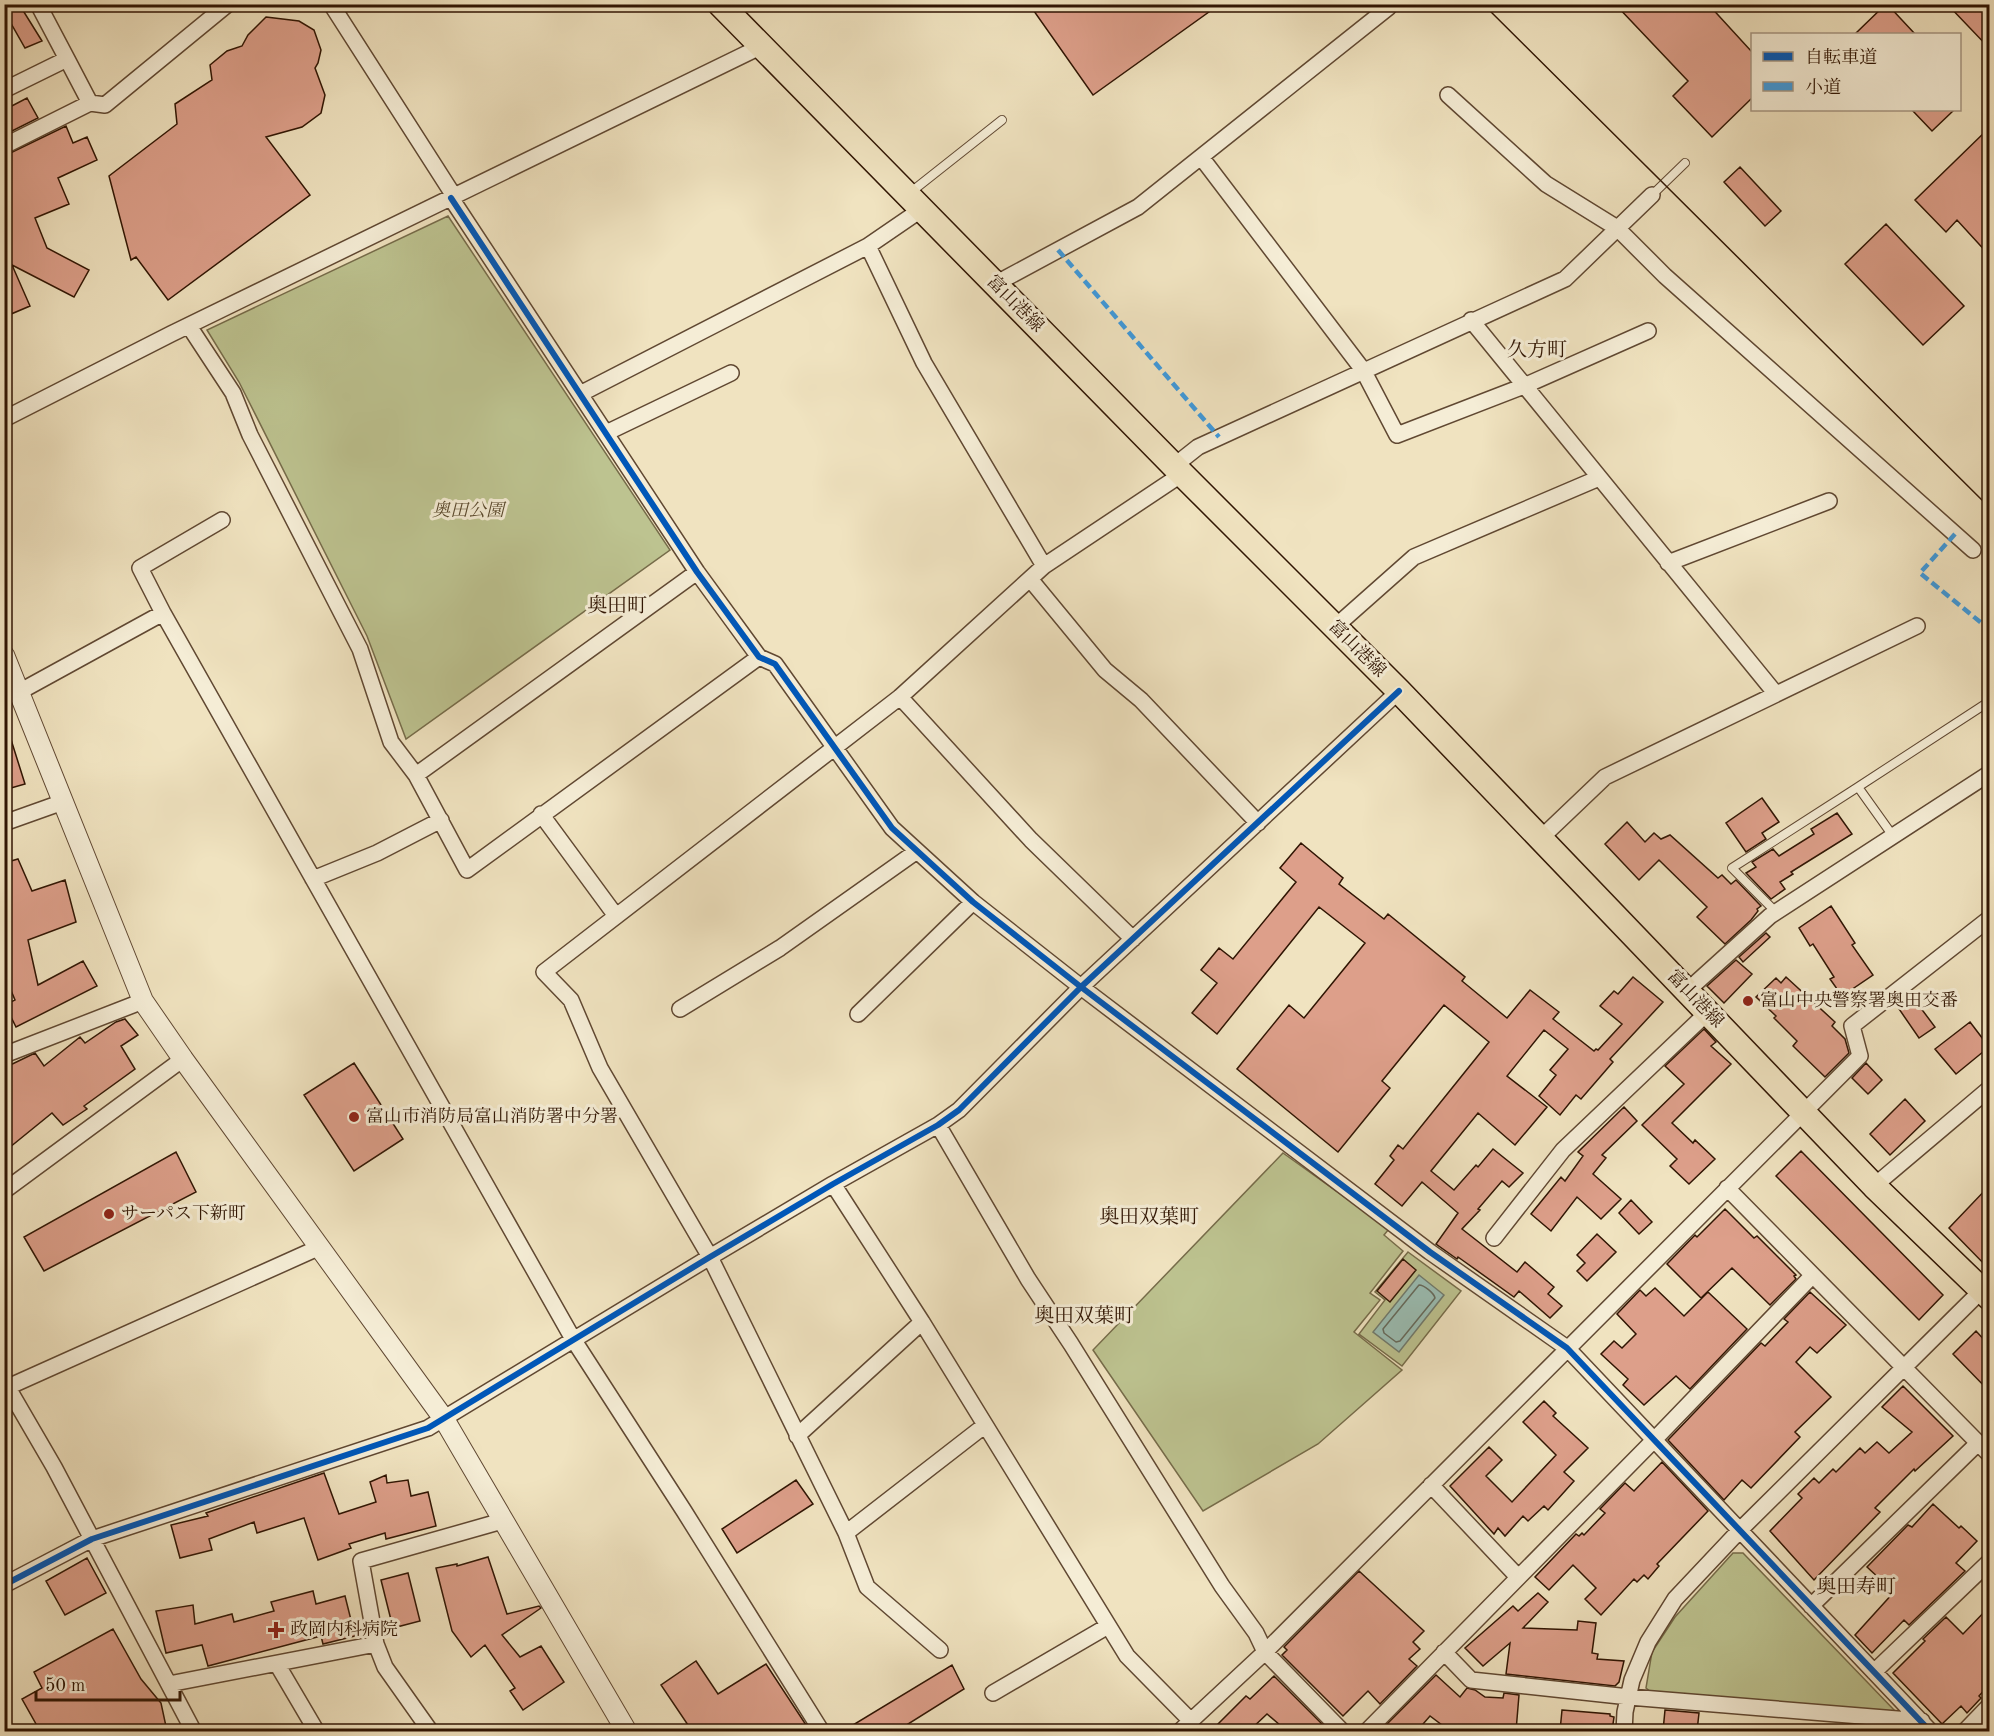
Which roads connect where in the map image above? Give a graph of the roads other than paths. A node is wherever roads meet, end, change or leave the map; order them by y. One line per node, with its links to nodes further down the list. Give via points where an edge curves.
1 (38, 4): 7 (street)
2 (228, 4): 10 (street, via 105,105)
3 (331, 4): 16 (street)
4 (720, 4): 6 (main road, 富山港線)
5 (1389, 7): 13 (street)
6 (762, 46): 16 (street); 17 (main road, 富山港線)
7 (67, 60): 8 (street); 10 (street)
8 (4, 90)
9 (1448, 95): 18 (street, via 1546,184)
10 (90, 104): 12 (street)
11 (1002, 120): 17 (lane)
12 (4, 146)
13 (1201, 157): 20 (street, via 1138,207); 24 (street)
14 (1685, 163): 15 (lane)
15 (1652, 195): 18 (street)
16 (452, 197): 22 (street); 27 (street)
17 (914, 202): 19 (street); 20 (main road, 富山港線)
18 (1617, 228): 21 (street, via 1564,279); 34 (street, via 1665,276)
19 (868, 246): 27 (street); 36 (street, via 924,363)
20 (995, 284): 30 (main road, 富山港線)
21 (1471, 321): 24 (street); 26 (street)
22 (189, 326): 28 (street); 51 (street, via 233,393 250,435 360,649 391,742)
23 (1648, 331): 26 (street)
24 (1363, 370): 26 (street, via 1397,435); 30 (street, via 1198,447)
25 (731, 373): 29 (street)
26 (1524, 386): 31 (street)
27 (580, 394): 29 (street)
28 (4, 419)
29 (606, 433): 37 (street)
30 (1178, 470): 36 (street); 41 (main road, 富山港線)
31 (1599, 478): 35 (street); 41 (street, via 1414,557)
32 (1829, 501): 35 (street)
33 (222, 520): 39 (street, via 140,568)
34 (1973, 550)
35 (1668, 563): 46 (street)
36 (1044, 566): 38 (street)
37 (697, 572): 43 (street); 51 (street)
38 (1030, 579): 47 (street); 57 (street, via 1106,670 1141,700)
39 (163, 613): 45 (street); 61 (street)
40 (1917, 626): 46 (street)
41 (1335, 627): 44 (main road, 富山港線)
42 (4, 655): 45 (street)
43 (759, 657): 49 (street, via 775,664); 54 (street)
44 (1399, 691): 57 (street); 59 (main road, 富山港線)
45 (20, 692): 53 (street)
46 (1776, 694): 59 (street, via 1605,777)
47 (900, 697): 49 (street); 66 (street, via 1031,840)
48 (1989, 701): 52 (lane)
49 (835, 748): 60 (street, via 892,828); 64 (street)
50 (1989, 773): 58 (street)
51 (416, 774): 55 (street)
52 (1858, 787): 58 (lane); 63 (lane, via 1732,868)
53 (63, 802): 56 (street); 69 (street)
54 (541, 814): 55 (street, via 467,870); 64 (street)
55 (441, 820): 61 (street, via 377,853)
56 (4, 823)
57 (1258, 823): 66 (street)
58 (1893, 836): 63 (street)
59 (1541, 838): 68 (main road, 富山港線)
60 (917, 851): 62 (street); 70 (street, via 780,948)
61 (313, 879): 88 (street)
62 (973, 902): 67 (street); 72 (street)
63 (1776, 912): 68 (street)
64 (616, 916): 84 (street, via 544,972 572,1000 600,1068)
65 (1989, 918): 76 (street, via 1852,1026 1860,1056)
66 (1133, 939): 67 (street)
67 (1081, 987): 77 (street, via 959,1110); 89 (street, via 1430,1252)
68 (1687, 991): 71 (main road, 富山港線)
69 (143, 1001): 73 (street); 74 (street)
70 (680, 1010)
71 (1708, 1012): 76 (main road, 富山港線); 82 (street, via 1563,1150)
72 (858, 1014)
73 (4, 1055)
74 (183, 1059): 81 (street); 83 (street)
75 (1989, 1088): 79 (street)
76 (1804, 1112): 79 (main road, 富山港線); 80 (street)
77 (938, 1125): 78 (street); 110 (street, via 1028,1279 1222,1586 1256,1633)
78 (833, 1184): 84 (street); 87 (street)
79 (1874, 1186): 86 (main road, 富山港線)
80 (1727, 1188): 85 (street); 89 (street)
81 (4, 1191)
82 (1494, 1238)
83 (320, 1247): 91 (street); 92 (street)
84 (710, 1257): 88 (street); 94 (street)
85 (1812, 1276): 90 (street); 95 (street)
86 (1987, 1294): 90 (street)
87 (922, 1322): 93 (street); 94 (street)
88 (573, 1339): 92 (street); 124 (street)
89 (1567, 1348): 95 (street); 98 (street)
90 (1904, 1369): 96 (street); 100 (street)
91 (6, 1384): 102 (street)
92 (444, 1419): 99 (street); 102 (street, via 428,1428)
93 (984, 1426): 101 (street); 107 (street)
94 (797, 1436): 101 (street)
95 (1654, 1440): 100 (street); 104 (street)
96 (1978, 1443): 97 (street); 106 (street)
97 (1989, 1455)
98 (1431, 1485): 104 (street); 110 (street)
99 (502, 1521): 108 (street, via 361,1561); 123 (street)
100 (1740, 1530): 106 (street); 116 (street, via 1675,1599 1648,1642)
101 (846, 1533): 109 (street, via 867,1587)
102 (92, 1539): 105 (street); 114 (street)
103 (1989, 1561): 113 (street)
104 (1518, 1577): 111 (street)
105 (4, 1585)
106 (1811, 1605): 113 (street)
107 (1108, 1626): 115 (street); 118 (street, via 1127,1656)
108 (376, 1644): 112 (street); 122 (street, via 385,1667)
109 (940, 1650)
110 (1264, 1652): 118 (street); 125 (street)
111 (1444, 1652): 116 (street, via 1471,1680); 126 (street)
112 (277, 1664): 114 (street); 121 (street)
113 (1874, 1672): 119 (street)
114 (169, 1684): 120 (street)
115 (993, 1693)
116 (1629, 1697): 119 (street); 127 (street)
117 (1989, 1705): 128 (street)
118 (1184, 1726)
119 (1926, 1726)
120 (194, 1731)
121 (317, 1731)
122 (431, 1731)
123 (627, 1731)
124 (822, 1731)
125 (1343, 1731)
126 (1366, 1731)
127 (1624, 1731)
128 (1964, 1731)

